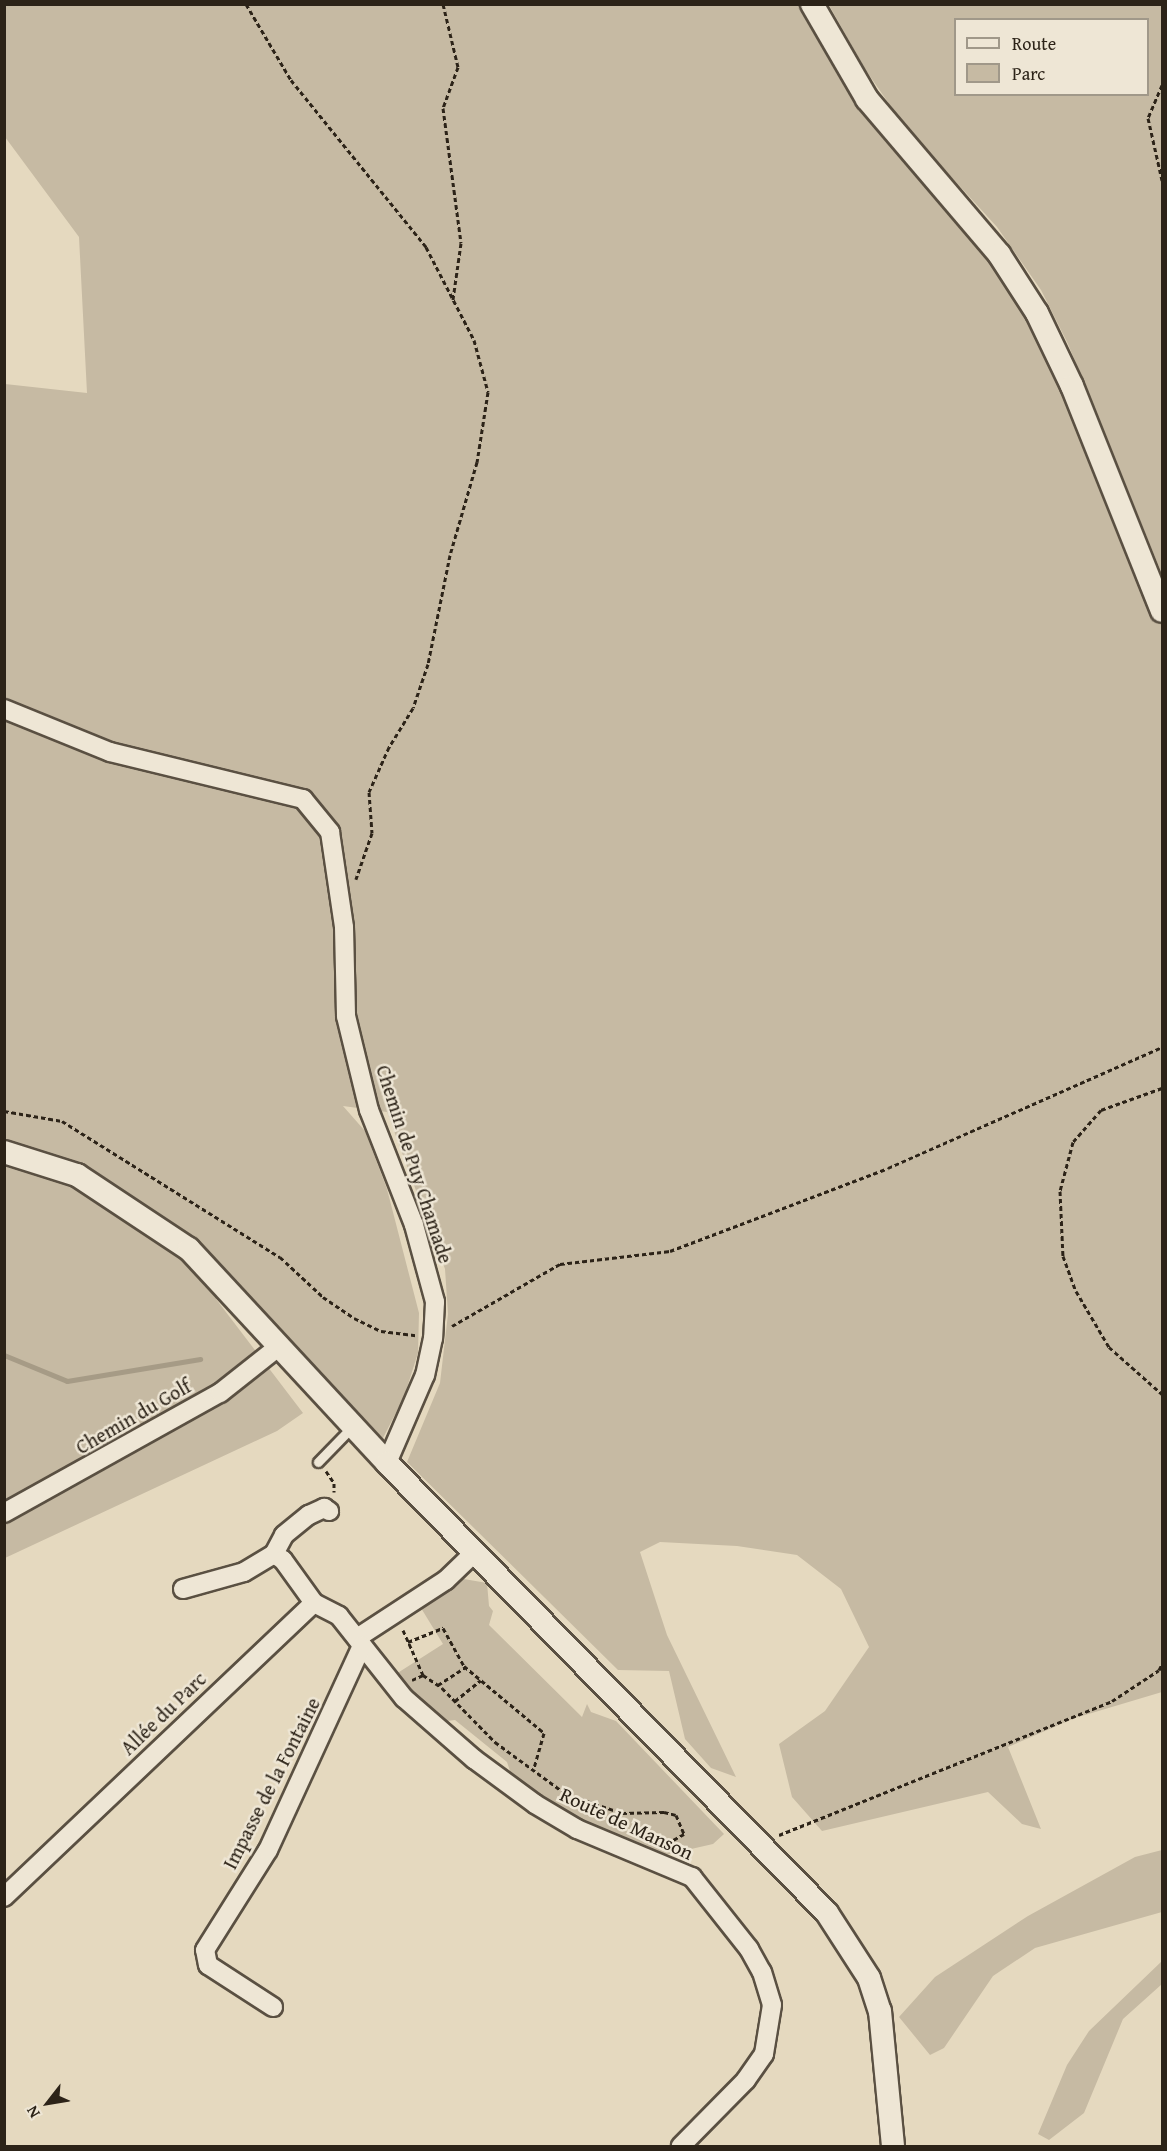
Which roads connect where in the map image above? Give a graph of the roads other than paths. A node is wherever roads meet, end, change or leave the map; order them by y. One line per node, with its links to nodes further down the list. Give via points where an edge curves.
1 (812, 4): 2 (street, via 867,99 999,254 1038,313 1072,386)
2 (1162, 611)
3 (4, 709): 8 (street, Chemin de Puy Chamade, via 110,752 303,799 330,832 341,907 346,1016 369,1110 414,1226 435,1302 425,1375)
4 (4, 1152): 5 (street, via 77,1175 136,1210 189,1249)
5 (277, 1348): 6 (street); 10 (street, Chemin du Golf, via 220,1393)
6 (353, 1426): 7 (lane); 8 (street)
7 (318, 1462)
8 (387, 1463): 11 (street)
9 (329, 1511): 12 (street, via 324,1508 309,1515 284,1535)
10 (4, 1513)
11 (475, 1552): 15 (street, via 446,1580); 19 (street, via 827,1913 869,1978 880,2011)
12 (273, 1554): 13 (street, via 244,1572); 14 (street, via 284,1560)
13 (183, 1590)
14 (314, 1602): 15 (street, via 339,1616); 16 (street, Allée du Parc)
15 (360, 1642): 17 (street, Impasse de la Fontaine, via 267,1850 205,1950 208,1965); 18 (street, Route de Manson, via 395,1688 456,1744 535,1804 578,1829 692,1876 717,1904 762,1972 772,2005 770,2037 758,2063)
16 (4, 1897)
17 (273, 2007)
18 (681, 2146)
19 (893, 2146)

